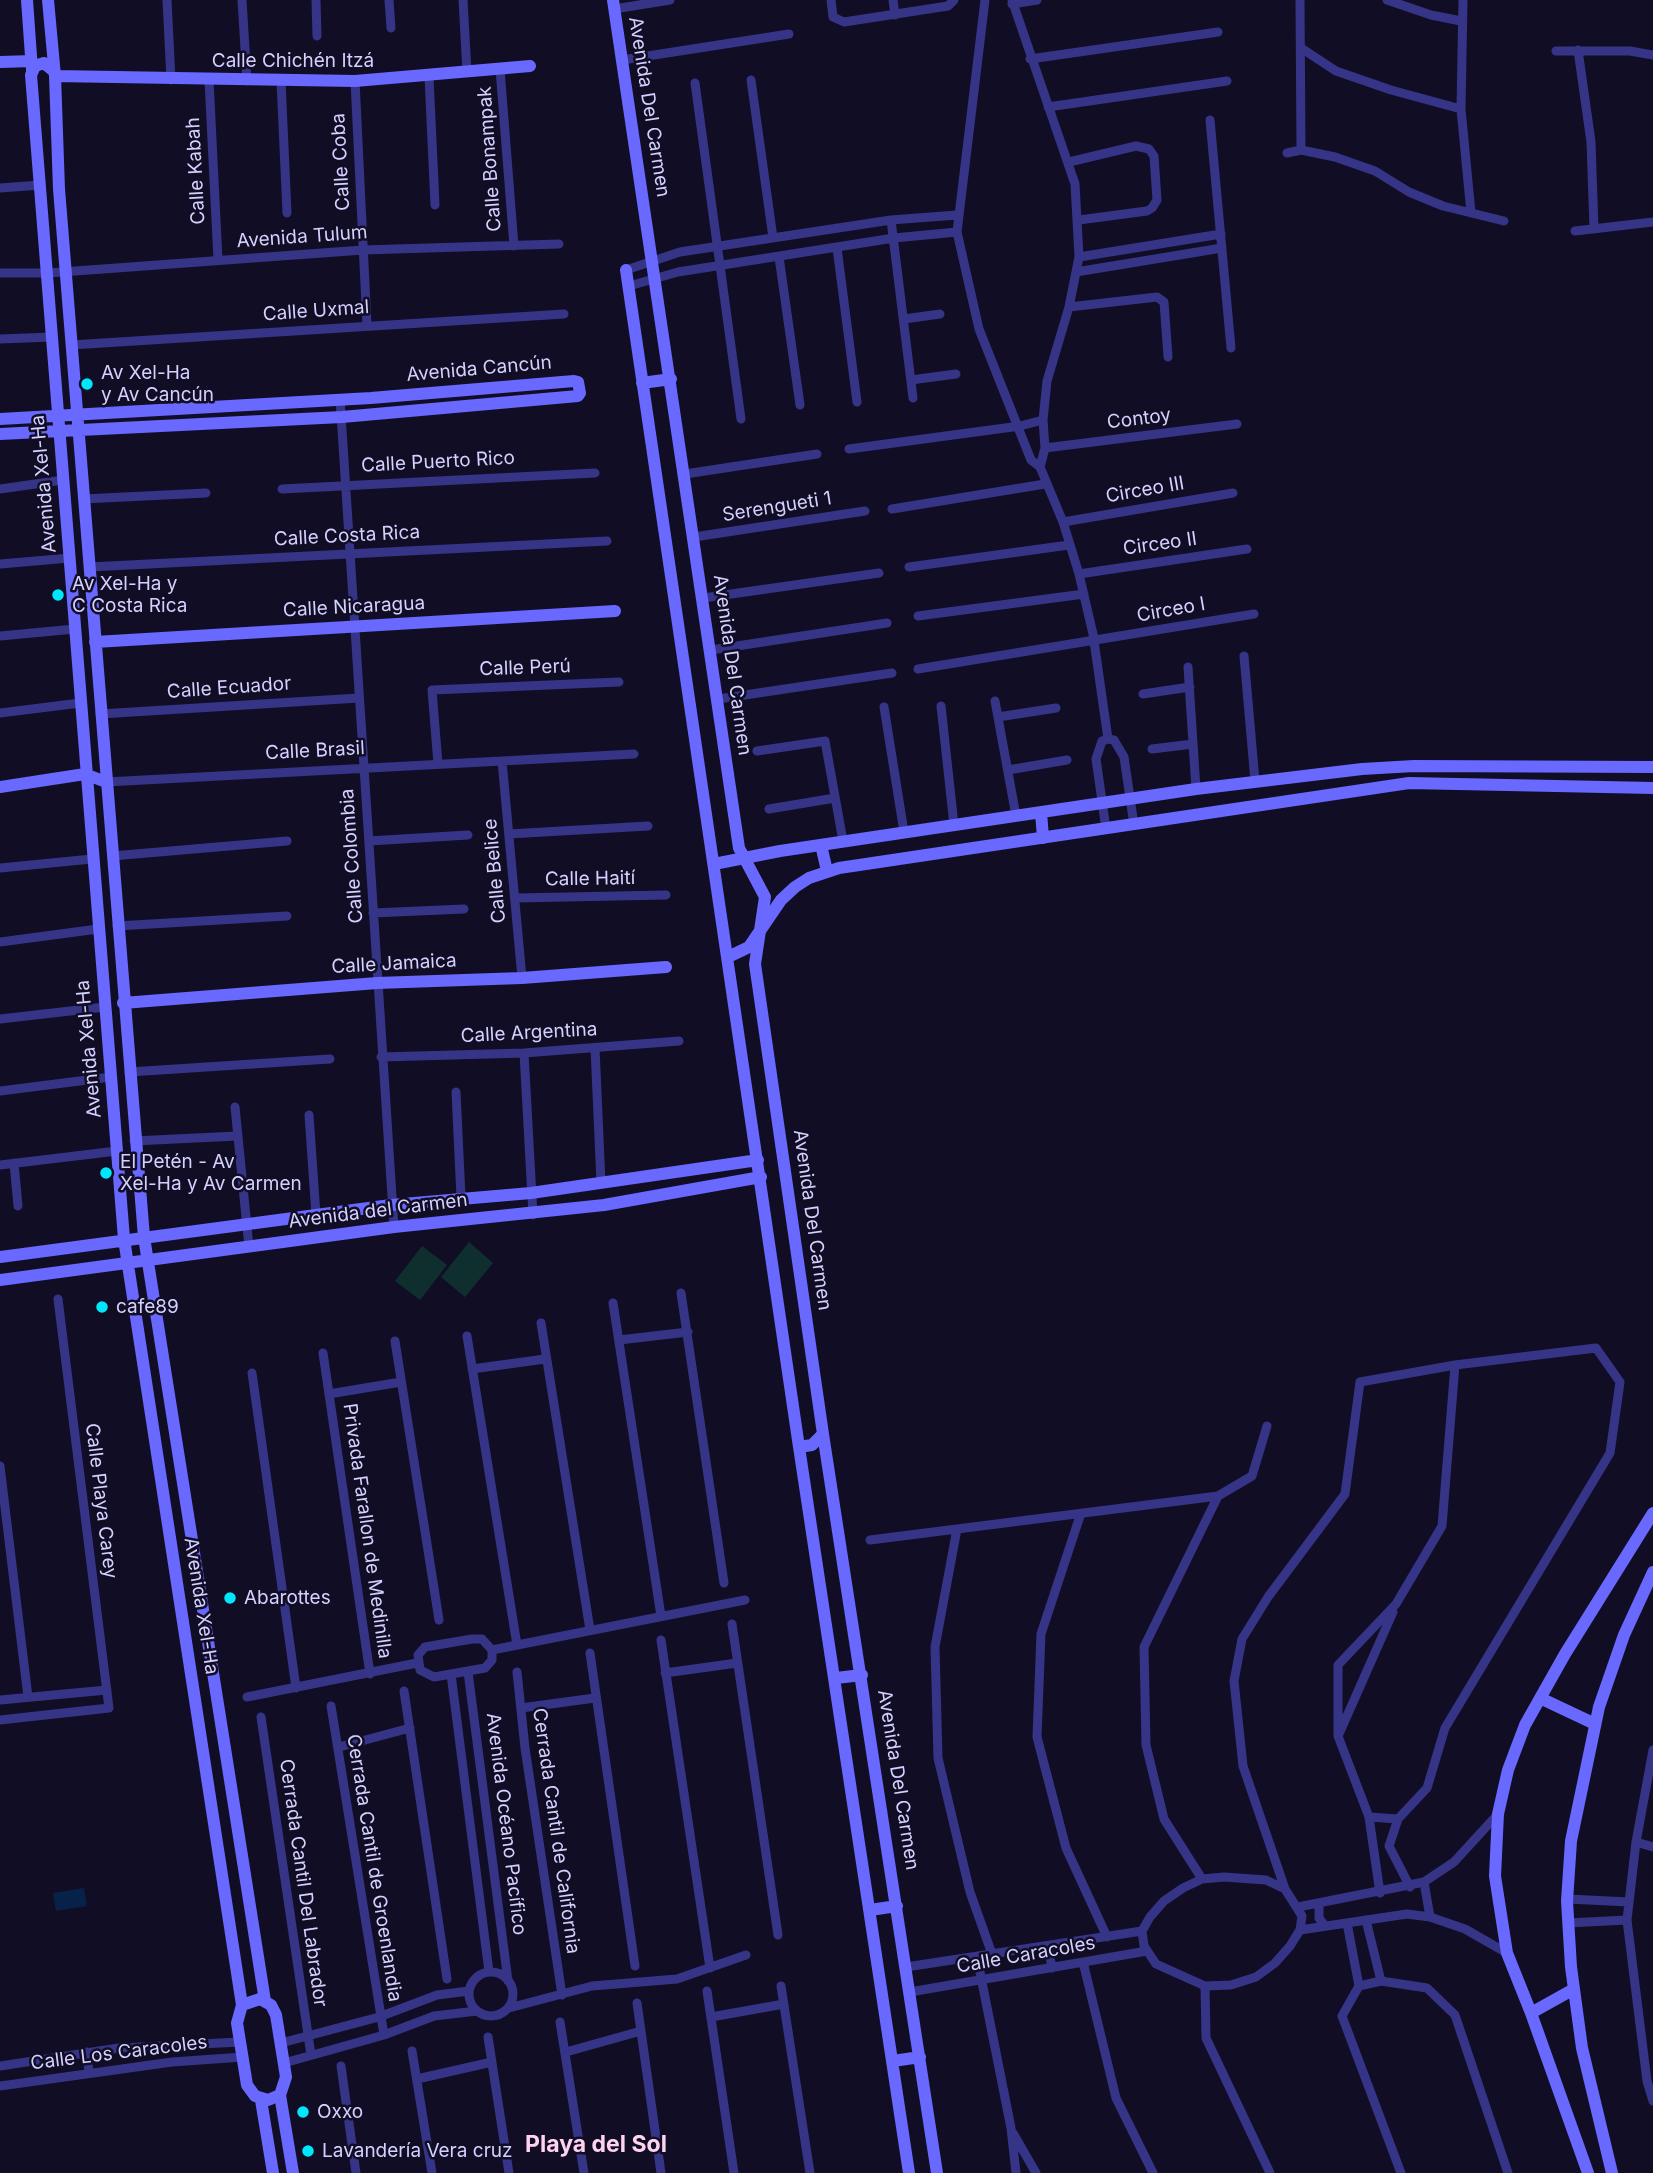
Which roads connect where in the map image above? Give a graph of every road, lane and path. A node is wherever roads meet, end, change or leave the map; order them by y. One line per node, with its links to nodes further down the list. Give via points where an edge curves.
1 (27, 0): 34 (street, Avenida Xel-Ha)
2 (48, 0): 36 (street, Avenida Xel-Ha)
3 (167, 0): 38 (street)
4 (242, 0): 41 (street)
5 (316, 0): 24 (street)
6 (389, 0): 21 (street)
7 (463, 0): 35 (street)
8 (670, 0): 18 (street)
9 (831, 0): 19 (street, via 833,17 840,21)
10 (893, 0): 19 (street)
11 (954, 0): 19 (street, via 948,6)
12 (985, 0): 57 (street)
13 (1037, 0): 17 (street)
14 (1300, 0): 25 (street)
15 (1387, 0): 20 (street)
16 (1463, 0): 20 (street)
17 (1012, 2): 29 (street)
18 (613, 4): 30 (street, Avenida Del Carmen)
19 (895, 15)
20 (1461, 20): 47 (street)
21 (391, 28)
22 (1218, 32): 29 (street)
23 (789, 34): 30 (street)
24 (317, 36)
25 (1301, 48): 47 (street, via 1336,71); 49 (street)
26 (1578, 50): 27 (street); 28 (street); 62 (street, via 1591,142)
27 (1556, 51)
28 (1653, 55)
29 (1030, 59): 46 (street)
30 (621, 60): 77 (street, Avenida Del Carmen)
31 (0, 62): 34 (street)
32 (530, 66): 33 (street, Calle Chichén Itzá)
33 (500, 69): 35 (street, Calle Chichén Itzá); 69 (street, Calle Bonampak)
34 (33, 71): 36 (street, via 44,63); 36 (street, via 43,88); 52 (street, Avenida Xel-Ha)
35 (467, 72): 37 (street, Calle Chichén Itzá)
36 (55, 76): 38 (street, Calle Chichén Itzá); 80 (street, Avenida Xel-Ha)
37 (429, 77): 43 (street, Calle Chichén Itzá); 54 (street)
38 (171, 80): 39 (street, Calle Chichén Itzá)
39 (209, 80): 41 (street, Calle Chichén Itzá); 76 (street, Calle Kabah)
40 (751, 80): 66 (street)
41 (247, 81): 42 (street, Calle Chichén Itzá)
42 (281, 81): 43 (street, Calle Chichén Itzá); 55 (street)
43 (355, 81): 73 (street, Calle Coba)
44 (1227, 81): 46 (street)
45 (695, 83): 70 (street)
46 (1048, 107): 51 (street)
47 (1461, 109): 56 (street)
48 (1210, 120): 65 (street)
49 (1301, 150): 50 (street); 56 (street, via 1375,171 1409,192)
50 (1287, 153)
51 (1069, 162): 59 (street); 59 (street, via 1136,146 1144,146 1154,156 1157,200 1152,208)
52 (41, 185): 53 (street); 81 (street, Avenida Xel-Ha)
53 (0, 188)
54 (435, 205)
55 (286, 213)
56 (1471, 213): 60 (street)
57 (957, 215): 58 (street); 64 (street)
58 (891, 220): 66 (street); 67 (street)
59 (1079, 220): 75 (street)
60 (1504, 220)
61 (1653, 222): 62 (street)
62 (1594, 229): 63 (street)
63 (1575, 231)
64 (957, 232): 67 (street); 113 (street, via 979,329)
65 (1221, 234): 72 (street); 75 (street)
66 (773, 238): 70 (street)
67 (894, 238): 71 (street); 89 (street)
68 (559, 244): 69 (street, Avenida Tulum)
69 (514, 246): 73 (street, Avenida Tulum)
70 (718, 246): 77 (street); 78 (street)
71 (836, 248): 74 (street); 102 (street)
72 (1222, 248): 82 (street); 94 (street)
73 (363, 250): 76 (street, Avenida Tulum); 90 (street, Calle Coba)
74 (779, 257): 78 (street); 103 (street)
75 (1079, 257): 82 (street)
76 (218, 260): 80 (street, Avenida Tulum)
77 (654, 260): 79 (street); 84 (street, Avenida Del Carmen)
78 (721, 265): 84 (street); 109 (street)
79 (626, 270): 85 (street)
80 (65, 271): 81 (street, Avenida Tulum); 93 (street, Avenida Xel-Ha)
81 (48, 272): 83 (street, Avenida Tulum); 91 (street, Avenida Xel-Ha)
82 (1076, 272): 86 (street)
83 (0, 273)
84 (656, 277): 85 (street); 97 (street, Avenida Del Carmen)
85 (629, 286): 99 (street)
86 (1069, 307): 95 (street, via 1157,297 1164,302); 110 (street, via 1047,381)
87 (564, 314): 90 (street, Calle Uxmal)
88 (940, 314): 89 (street)
89 (904, 319): 98 (street)
90 (367, 325): 93 (street, Calle Uxmal)
91 (52, 337): 92 (street); 106 (street, Avenida Xel-Ha)
92 (0, 339)
93 (71, 345): 105 (street, Avenida Xel-Ha)
94 (1231, 348)
95 (1168, 357)
96 (956, 374): 98 (street)
97 (671, 379): 99 (street); 122 (street, Avenida Del Carmen)
98 (911, 380): 100 (street)
99 (642, 383): 214 (street)
100 (914, 398)
101 (340, 399): 104 (street, Avenida Cancún); 107 (street, Calle Colombia); 107 (street, Avenida Cancún, via 574,381 580,393)
102 (857, 402)
103 (800, 405)
104 (229, 406): 105 (street, Avenida Cancún); 111 (street)
105 (77, 415): 106 (street, Avenida Cancún); 114 (street, Avenida Xel-Ha)
106 (57, 416): 108 (street, Avenida Cancún); 115 (street, Avenida Xel-Ha)
107 (342, 417): 111 (street, Avenida Cancún); 124 (street, Calle Colombia)
108 (0, 419)
109 (741, 419)
110 (1043, 420): 113 (street); 117 (street)
111 (230, 423): 114 (street, Avenida Cancún)
112 (1237, 424): 117 (street, Contoy)
113 (1020, 426): 118 (street); 120 (street, via 1031,460)
114 (78, 431): 115 (street, Avenida Cancún); 130 (street, Avenida Xel-Ha)
115 (58, 432): 116 (street, Avenida Cancún); 123 (street, Avenida Xel-Ha)
116 (0, 434)
117 (1045, 448): 120 (street)
118 (849, 450)
119 (817, 454): 122 (street)
120 (1040, 467): 125 (street)
121 (595, 473): 124 (street, Calle Puerto Rico)
122 (685, 474): 134 (street, Avenida Del Carmen)
123 (62, 480): 126 (street); 139 (street, Avenida Xel-Ha)
124 (347, 484): 127 (street, Calle Puerto Rico); 138 (street, Calle Colombia)
125 (1045, 484): 131 (street); 133 (street)
126 (0, 489)
127 (282, 489)
128 (206, 493): 130 (street)
129 (1233, 493): 133 (street, Circeo III)
130 (83, 499): 141 (street, Avenida Xel-Ha)
131 (892, 509)
132 (865, 511): 134 (street, Serengueti 1)
133 (1063, 522): 136 (street)
134 (694, 537): 146 (street, Avenida Del Carmen)
135 (607, 541): 138 (street, Calle Costa Rica)
136 (1069, 545): 142 (street); 144 (street)
137 (1247, 549): 144 (street, Circeo II)
138 (352, 553): 141 (street, Calle Costa Rica); 151 (street, Calle Colombia)
139 (70, 558): 140 (street); 152 (street, Avenida Xel-Ha)
140 (0, 564)
141 (89, 567): 155 (street, Avenida Xel-Ha)
142 (908, 567)
143 (879, 573): 146 (street)
144 (1079, 574): 145 (street)
145 (1084, 594): 149 (street); 154 (street)
146 (703, 598): 156 (street, Avenida Del Carmen)
147 (615, 611): 151 (street, Calle Nicaragua)
148 (1254, 614): 154 (street, Circeo I)
149 (918, 616)
150 (887, 623): 156 (street)
151 (355, 626): 155 (street, Calle Nicaragua); 164 (street, Calle Colombia)
152 (75, 629): 153 (street); 167 (street, Avenida Xel-Ha)
153 (0, 636)
154 (1094, 641): 159 (street, Circeo I); 174 (street)
155 (95, 642): 172 (street, Avenida Xel-Ha)
156 (711, 650): 165 (street, Avenida Del Carmen)
157 (1244, 656): 187 (street)
158 (1188, 667): 162 (street)
159 (918, 669)
160 (892, 673): 165 (street)
161 (619, 682): 181 (street, Calle Perú, via 432,690)
162 (1190, 687): 163 (street); 175 (street)
163 (1143, 694)
164 (359, 698): 172 (street, Calle Ecuador); 183 (street, Calle Colombia)
165 (718, 699): 213 (street, Avenida Del Carmen, via 739,848)
166 (995, 701): 173 (street)
167 (80, 703): 171 (street); 185 (street, Avenida Xel-Ha)
168 (941, 706): 199 (street)
169 (884, 707): 203 (street)
170 (1056, 708): 173 (street)
171 (0, 713)
172 (100, 714): 188 (street, Avenida Xel-Ha)
173 (998, 718): 184 (street)
174 (1108, 739): 193 (street, via 1114,740 1124,757); 194 (street, via 1102,741 1096,758)
175 (1193, 744): 176 (street); 191 (street)
176 (1152, 749)
177 (757, 751): 192 (street, via 825,741)
178 (634, 754): 180 (street, Calle Brasil)
179 (1067, 760): 184 (street)
180 (502, 761): 181 (street, Calle Brasil); 204 (street, Calle Belice)
181 (438, 764): 183 (street, Calle Brasil)
182 (1653, 767): 186 (street, via 1397,766)
183 (364, 768): 188 (street, Calle Brasil); 208 (street, Calle Colombia)
184 (1008, 770): 198 (street)
185 (85, 774): 188 (street, Calle Brasil); 189 (street, Calle Brasil); 212 (street, Avenida Xel-Ha)
186 (1270, 779): 187 (street); 195 (street)
187 (1255, 781): 191 (street)
188 (106, 782): 211 (street, Avenida Xel-Ha)
189 (0, 786)
190 (1653, 788): 195 (street, via 1409,783)
191 (1196, 789): 193 (street)
192 (835, 798): 196 (street); 209 (street)
193 (1130, 799): 194 (street); 200 (street)
194 (1102, 803): 197 (street); 202 (street)
195 (1274, 804): 200 (street)
196 (769, 809)
197 (1041, 812): 198 (street); 206 (street)
198 (1016, 816): 199 (street)
199 (954, 825): 203 (street)
200 (1133, 825): 202 (street)
201 (648, 826): 204 (street)
202 (1106, 829): 206 (street)
203 (904, 832): 209 (street)
204 (509, 834): 218 (street, Calle Belice)
205 (468, 835): 208 (street)
206 (1042, 838): 216 (street)
207 (287, 841): 211 (street)
208 (369, 841): 220 (street, Calle Colombia)
209 (843, 841): 210 (street)
210 (821, 845): 213 (street); 216 (street)
211 (112, 856): 222 (street, Avenida Xel-Ha)
212 (92, 859): 215 (street); 223 (street, Avenida Xel-Ha)
213 (745, 859): 214 (street); 224 (street, Avenida Del Carmen, via 765,897)
214 (714, 864): 226 (street)
215 (0, 868)
216 (827, 871): 224 (street, via 809,877 780,900)
217 (666, 895): 218 (street, Calle Haití)
218 (516, 898): 228 (street, Calle Belice)
219 (464, 909): 220 (street)
220 (373, 913): 229 (street, Calle Colombia)
221 (287, 916): 222 (street)
222 (117, 926): 230 (street, Avenida Xel-Ha)
223 (98, 929): 225 (street); 231 (street, Avenida Xel-Ha)
224 (759, 931): 226 (street, via 749,947); 285 (street, Avenida Del Carmen, via 755,964)
225 (0, 942)
226 (728, 957): 247 (street)
227 (666, 967): 228 (street, Calle Jamaica)
228 (522, 978): 229 (street, Calle Jamaica)
229 (377, 983): 230 (street, Calle Jamaica); 236 (street, Calle Colombia)
230 (123, 1003): 238 (street, Avenida Xel-Ha)
231 (105, 1007): 232 (street); 239 (street, Avenida Xel-Ha)
232 (0, 1019)
233 (679, 1041): 234 (street, Calle Argentina)
234 (595, 1048): 235 (street, Calle Argentina); 252 (street)
235 (524, 1053): 236 (street, Calle Argentina); 253 (street)
236 (381, 1057): 256 (street, Calle Colombia)
237 (330, 1059): 238 (street)
238 (129, 1072): 245 (street, Avenida Xel-Ha)
239 (111, 1077): 240 (street); 246 (street, Avenida Xel-Ha)
240 (0, 1091)
241 (456, 1092): 255 (street)
242 (235, 1107): 244 (street)
243 (309, 1115): 258 (street)
244 (237, 1136): 245 (street); 260 (street)
245 (134, 1141): 262 (street, Avenida Xel-Ha)
246 (117, 1151): 248 (street); 263 (street, Avenida Xel-Ha)
247 (758, 1160): 250 (street, Avenida del Carmen); 251 (street)
248 (14, 1163): 249 (street); 257 (street)
249 (0, 1165)
250 (673, 1172): 252 (street, Avenida del Carmen); 254 (street)
251 (761, 1177): 254 (street, Avenida del Carmen); 286 (street)
252 (601, 1183): 253 (street, Avenida del Carmen)
253 (531, 1193): 255 (street, Avenida del Carmen); 259 (street)
254 (677, 1194): 259 (street, Avenida del Carmen)
255 (461, 1197): 256 (street, Avenida del Carmen)
256 (391, 1205): 258 (street, Avenida del Carmen); 261 (street, Calle Colombia)
257 (18, 1206)
258 (316, 1215): 260 (street, Avenida del Carmen)
259 (533, 1215): 261 (street, Avenida del Carmen)
260 (246, 1225): 262 (street, Avenida del Carmen); 264 (street)
261 (394, 1227): 264 (street, Avenida del Carmen)
262 (144, 1237): 263 (street, Avenida del Carmen); 266 (street, Avenida Xel-Ha)
263 (124, 1239): 265 (street, Avenida del Carmen); 267 (street, Avenida Xel-Ha)
264 (249, 1247): 266 (street, Avenida del Carmen)
265 (0, 1257)
266 (147, 1260): 267 (street, Avenida del Carmen); 367 (street, Avenida Xel-Ha)
267 (128, 1262): 268 (street, Avenida del Carmen); 368 (street, Avenida Xel-Ha)
268 (0, 1280)
269 (681, 1293): 273 (street)
270 (58, 1299): 316 (street, Calle Playa Carey)
271 (613, 1303): 275 (street)
272 (541, 1323): 278 (street)
273 (688, 1332): 275 (street); 295 (street)
274 (467, 1336): 280 (street)
275 (619, 1340): 298 (street)
276 (395, 1341): 282 (street)
277 (323, 1353): 283 (street, Privada Farallon de Medinilla)
278 (545, 1359): 280 (street); 301 (street)
279 (1455, 1365): 297 (street, via 1441,1526); 334 (street, via 1596,1349 1620,1382 1610,1453 1445,1728 1427,1788); 342 (street, via 1360,1382 1345,1494 1242,1639 1234,1681 1243,1766)
280 (472, 1369): 303 (street)
281 (252, 1373): 315 (street)
282 (401, 1382): 283 (street, Privada Farallon de Medinilla); 299 (street)
283 (329, 1394): 311 (street, Privada Farallon de Medinilla)
284 (1267, 1426): 288 (street, via 1251,1476)
285 (823, 1434): 286 (street, via 812,1445); 313 (street, Avenida Del Carmen)
286 (799, 1447): 314 (street)
287 (0, 1466): 291 (street)
288 (1218, 1496): 290 (street); 339 (street, via 1143,1647 1146,1745 1164,1819)
289 (1653, 1513): 321 (street)
290 (1081, 1514): 292 (street); 359 (street, via 1041,1634 1037,1737 1066,1848)
291 (3, 1520): 318 (street)
292 (957, 1529): 293 (street); 362 (street, via 935,1647 937,1758 970,1892)
293 (870, 1540)
294 (1653, 1572): 327 (street, via 1624,1635)
295 (724, 1583)
296 (746, 1600): 298 (street)
297 (1396, 1604): 329 (street); 329 (street, via 1338,1665)
298 (661, 1616): 301 (street)
299 (439, 1620)
300 (732, 1624): 307 (street)
301 (590, 1630): 303 (street)
302 (661, 1640): 310 (street)
303 (517, 1645): 304 (street)
304 (492, 1650): 306 (street, via 487,1641 477,1638 430,1645 421,1650); 308 (street, via 489,1665)
305 (590, 1653): 320 (street)
306 (417, 1663): 311 (street); 312 (street, via 429,1676)
307 (737, 1663): 310 (street); 358 (street)
308 (468, 1672): 312 (street); 376 (street, Avenida Océano Pacífico)
309 (517, 1672): 324 (street, Cerrada Cantil de California)
310 (665, 1673): 371 (street)
311 (370, 1674): 315 (street)
312 (451, 1674): 373 (street, Avenida Océano Pacífico)
313 (862, 1675): 314 (street); 347 (street, Avenida Del Carmen)
314 (836, 1678): 349 (street)
315 (296, 1688): 319 (street)
316 (107, 1690): 318 (street); 326 (street, Calle Playa Carey, via 109,1707)
317 (404, 1691): 328 (street)
318 (27, 1697): 322 (street)
319 (247, 1698)
320 (595, 1698): 324 (street); 369 (street)
321 (1540, 1698): 327 (street); 332 (street, via 1508,1770)
322 (0, 1700)
323 (331, 1706): 330 (street, Cerrada Cantil de Groenlandia)
324 (521, 1708): 385 (street, Cerrada Cantil de California)
325 (261, 1717): 398 (street, Cerrada Cantil Del Labrador)
326 (0, 1720)
327 (1595, 1724): 344 (street, via 1571,1841)
328 (410, 1728): 330 (street); 374 (street)
329 (1338, 1736): 333 (street)
330 (339, 1747): 393 (street, Cerrada Cantil de Groenlandia)
331 (1653, 1750): 335 (street)
332 (1498, 1814): 340 (street, via 1454,1862); 363 (street, via 1495,1876)
333 (1369, 1817): 334 (street); 338 (street)
334 (1398, 1819): 336 (street)
335 (1636, 1842): 337 (street); 345 (street)
336 (1389, 1846): 338 (street); 341 (street)
337 (1653, 1847)
338 (1374, 1849): 343 (street)
339 (1202, 1880): 342 (street, via 1266,1880); 357 (street, via 1164,1900)
340 (1424, 1882): 341 (street); 350 (street)
341 (1410, 1888): 343 (street)
342 (1285, 1889): 348 (street)
343 (1380, 1893): 346 (street)
344 (1567, 1899): 345 (street); 354 (street)
345 (1629, 1902): 352 (street)
346 (1319, 1904): 348 (street); 355 (street, via 1319,1918)
347 (897, 1906): 349 (street); 370 (street, Avenida Del Carmen)
348 (1298, 1907): 356 (street)
349 (870, 1910): 409 (street)
350 (1430, 1917): 351 (street, via 1407,1914); 363 (street, via 1465,1929)
351 (1366, 1920): 353 (street); 377 (street)
352 (1627, 1920): 354 (street); 417 (street)
353 (1347, 1923): 355 (street); 380 (street)
354 (1568, 1923): 381 (street)
355 (1325, 1926): 356 (street)
356 (1300, 1930): 379 (street, via 1275,1963 1255,1977 1231,1985)
357 (1142, 1931): 359 (street, Calle Caracoles); 361 (street)
358 (778, 1935)
359 (1107, 1937): 360 (street, Calle Caracoles)
360 (1048, 1945): 362 (street, Calle Caracoles); 372 (street)
361 (1147, 1951): 366 (street, Calle Caracoles); 379 (street, via 1156,1965)
362 (992, 1954): 365 (street, Calle Caracoles)
363 (1507, 1954): 392 (street)
364 (746, 1955): 371 (street)
365 (977, 1956): 370 (street, Calle Caracoles); 375 (street)
366 (1083, 1962): 372 (street, Calle Caracoles); 436 (street, via 1116,2098)
367 (260, 1963): 368 (street); 386 (street, Avenida Xel-Ha)
368 (237, 1966): 389 (street, Avenida Xel-Ha)
369 (635, 1966)
370 (906, 1967): 384 (street, Avenida Del Carmen)
371 (710, 1968): 385 (street, via 677,1979 592,1986)
372 (1052, 1968): 375 (street, Calle Caracoles)
373 (489, 1972): 376 (street); 382 (street, via 476,1978)
374 (447, 1979)
375 (980, 1980): 384 (street, Calle Caracoles); 422 (street)
376 (509, 1981): 390 (street, via 513,1994)
377 (1381, 1981): 380 (street); 439 (street, via 1427,1988 1455,2014)
378 (781, 1986): 388 (street)
379 (1205, 1986): 437 (street, via 1206,2038)
380 (1359, 1986): 438 (street, via 1342,2016)
381 (1574, 1989): 392 (street); 441 (street, via 1585,2062)
382 (469, 1991): 391 (street); 393 (street, via 437,1995)
383 (706, 1991): 394 (street)
384 (910, 1992): 408 (street, Avenida Del Carmen)
385 (562, 1995): 390 (street)
386 (265, 2001): 389 (street, via 253,1999); 401 (street, Avenida Xel-Ha, via 274,2010)
387 (637, 2003): 396 (street)
388 (784, 2004): 394 (street); 431 (street)
389 (243, 2005): 400 (street, Avenida Xel-Ha, via 237,2017)
390 (509, 2008): 391 (street, via 497,2016)
391 (477, 2011): 397 (street, via 434,2016)
392 (1531, 2012): 440 (street)
393 (379, 2017): 397 (street, Cerrada Cantil de Groenlandia); 398 (street)
394 (711, 2017): 430 (street)
395 (560, 2022): 405 (street)
396 (641, 2031): 405 (street); 429 (street)
397 (384, 2035): 406 (street)
398 (308, 2036): 401 (street); 406 (street, Cerrada Cantil Del Labrador)
399 (488, 2037): 411 (street)
400 (240, 2042): 402 (street, Calle Los Caracoles); 407 (street, Avenida Xel-Ha)
401 (281, 2043): 412 (street, Avenida Xel-Ha)
402 (170, 2045): 404 (street, Calle Los Caracoles); 410 (street)
403 (412, 2051): 416 (street)
404 (87, 2052): 413 (street, Calle Los Caracoles); 415 (street)
405 (566, 2052): 428 (street)
406 (312, 2055): 412 (street)
407 (243, 2057): 410 (street, Calle Los Caracoles); 420 (street, Avenida Xel-Ha, via 247,2085)
408 (920, 2057): 409 (street); 433 (street, Avenida Del Carmen)
409 (893, 2061): 432 (street)
410 (172, 2062): 415 (street, Calle Los Caracoles)
411 (492, 2062): 416 (street); 427 (street)
412 (284, 2063): 419 (street, Avenida Xel-Ha, via 286,2083)
413 (0, 2066)
414 (341, 2066): 425 (street)
415 (89, 2073): 418 (street, Calle Los Caracoles)
416 (417, 2079): 426 (street)
417 (1650, 2081): 421 (street)
418 (0, 2086)
419 (280, 2095): 420 (street); 424 (street)
420 (261, 2099): 423 (street)
421 (1653, 2101)
422 (1011, 2128): 434 (street); 435 (street)
423 (272, 2173)
424 (293, 2173)
425 (356, 2173)
426 (432, 2173)
427 (509, 2173)
428 (584, 2173)
429 (661, 2173)
430 (734, 2173)
431 (810, 2173)
432 (909, 2173)
433 (937, 2173)
434 (1016, 2173)
435 (1036, 2173)
436 (1153, 2173)
437 (1270, 2173)
438 (1401, 2173)
439 (1508, 2173)
440 (1588, 2173)
441 (1612, 2173)

